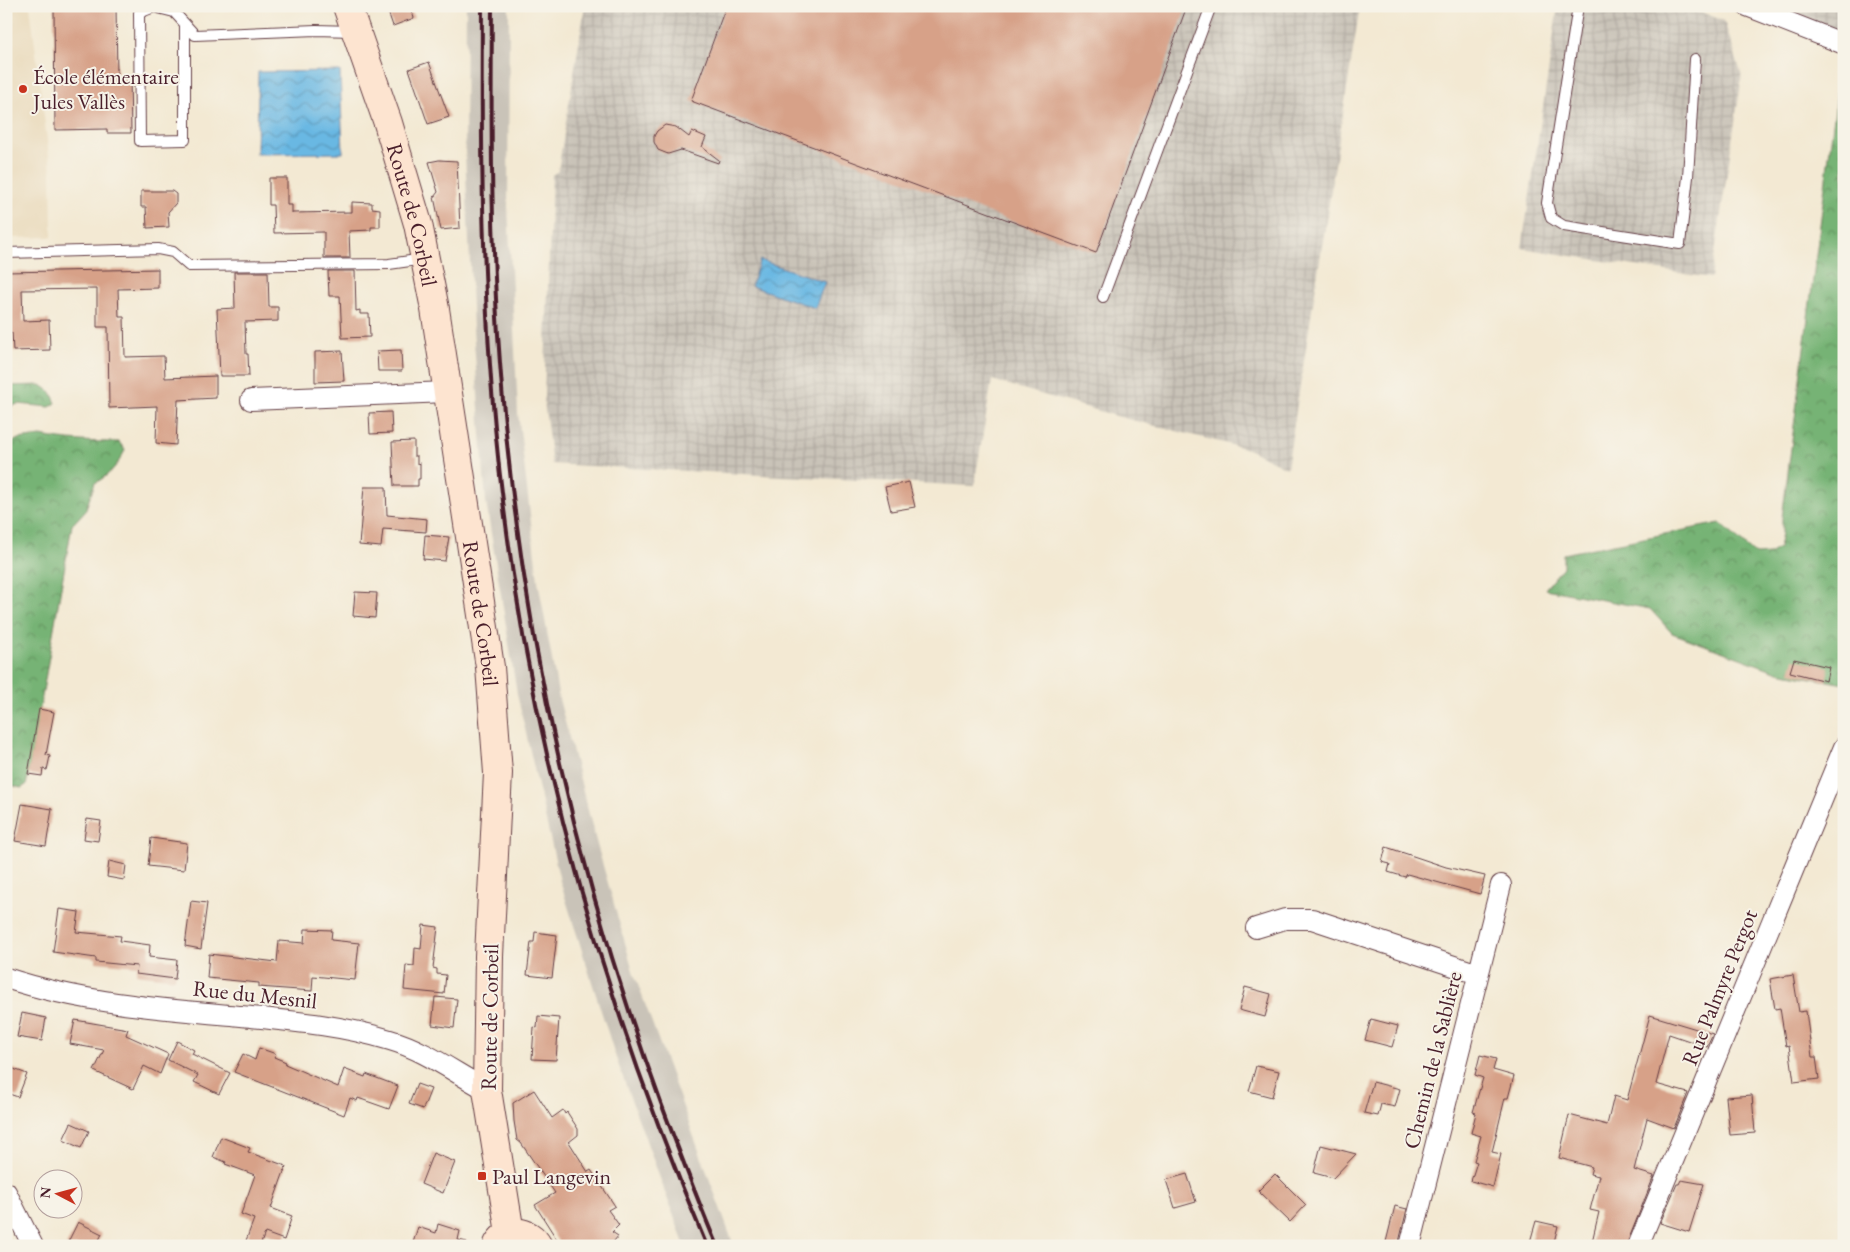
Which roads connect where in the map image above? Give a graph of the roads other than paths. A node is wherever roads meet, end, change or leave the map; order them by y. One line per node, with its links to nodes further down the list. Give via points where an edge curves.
1 (1211, 6): 10 (lane)
2 (1578, 6): 7 (lane, via 1548,203 1550,218 1564,226 1680,244 1688,177)
3 (1747, 6): 6 (street)
4 (352, 18): 5 (lane, via 316,30 195,35); 9 (main road, Route de Corbeil, via 388,123)
5 (185, 24): 5 (lane, via 174,12 167,10 154,7 139,13 140,140 185,140)
6 (1844, 44)
7 (1695, 59)
8 (6, 254): 9 (lane, via 158,249 173,252 189,266 389,264)
9 (425, 259): 11 (main road, Route de Corbeil)
10 (1103, 297)
11 (447, 392): 12 (street); 18 (main road, Route de Corbeil, via 490,667 498,773 489,956)
12 (251, 400)
13 (1844, 747): 24 (street, Rue Palmyre Pergot)
14 (1501, 886): 16 (street, Chemin de la Sablière)
15 (1256, 928): 16 (street, via 1285,919 1312,919)
16 (1478, 974): 23 (street, Chemin de la Sablière)
17 (6, 978): 18 (street, Rue du Mesnil, via 74,997 312,1023 362,1032 418,1050)
18 (487, 1090): 20 (main road, Route de Corbeil)
19 (6, 1192): 21 (street)
20 (504, 1240): 22 (main road, via 518,1232 532,1238)
21 (33, 1246)
22 (538, 1246)
23 (1410, 1246)
24 (1638, 1246)

